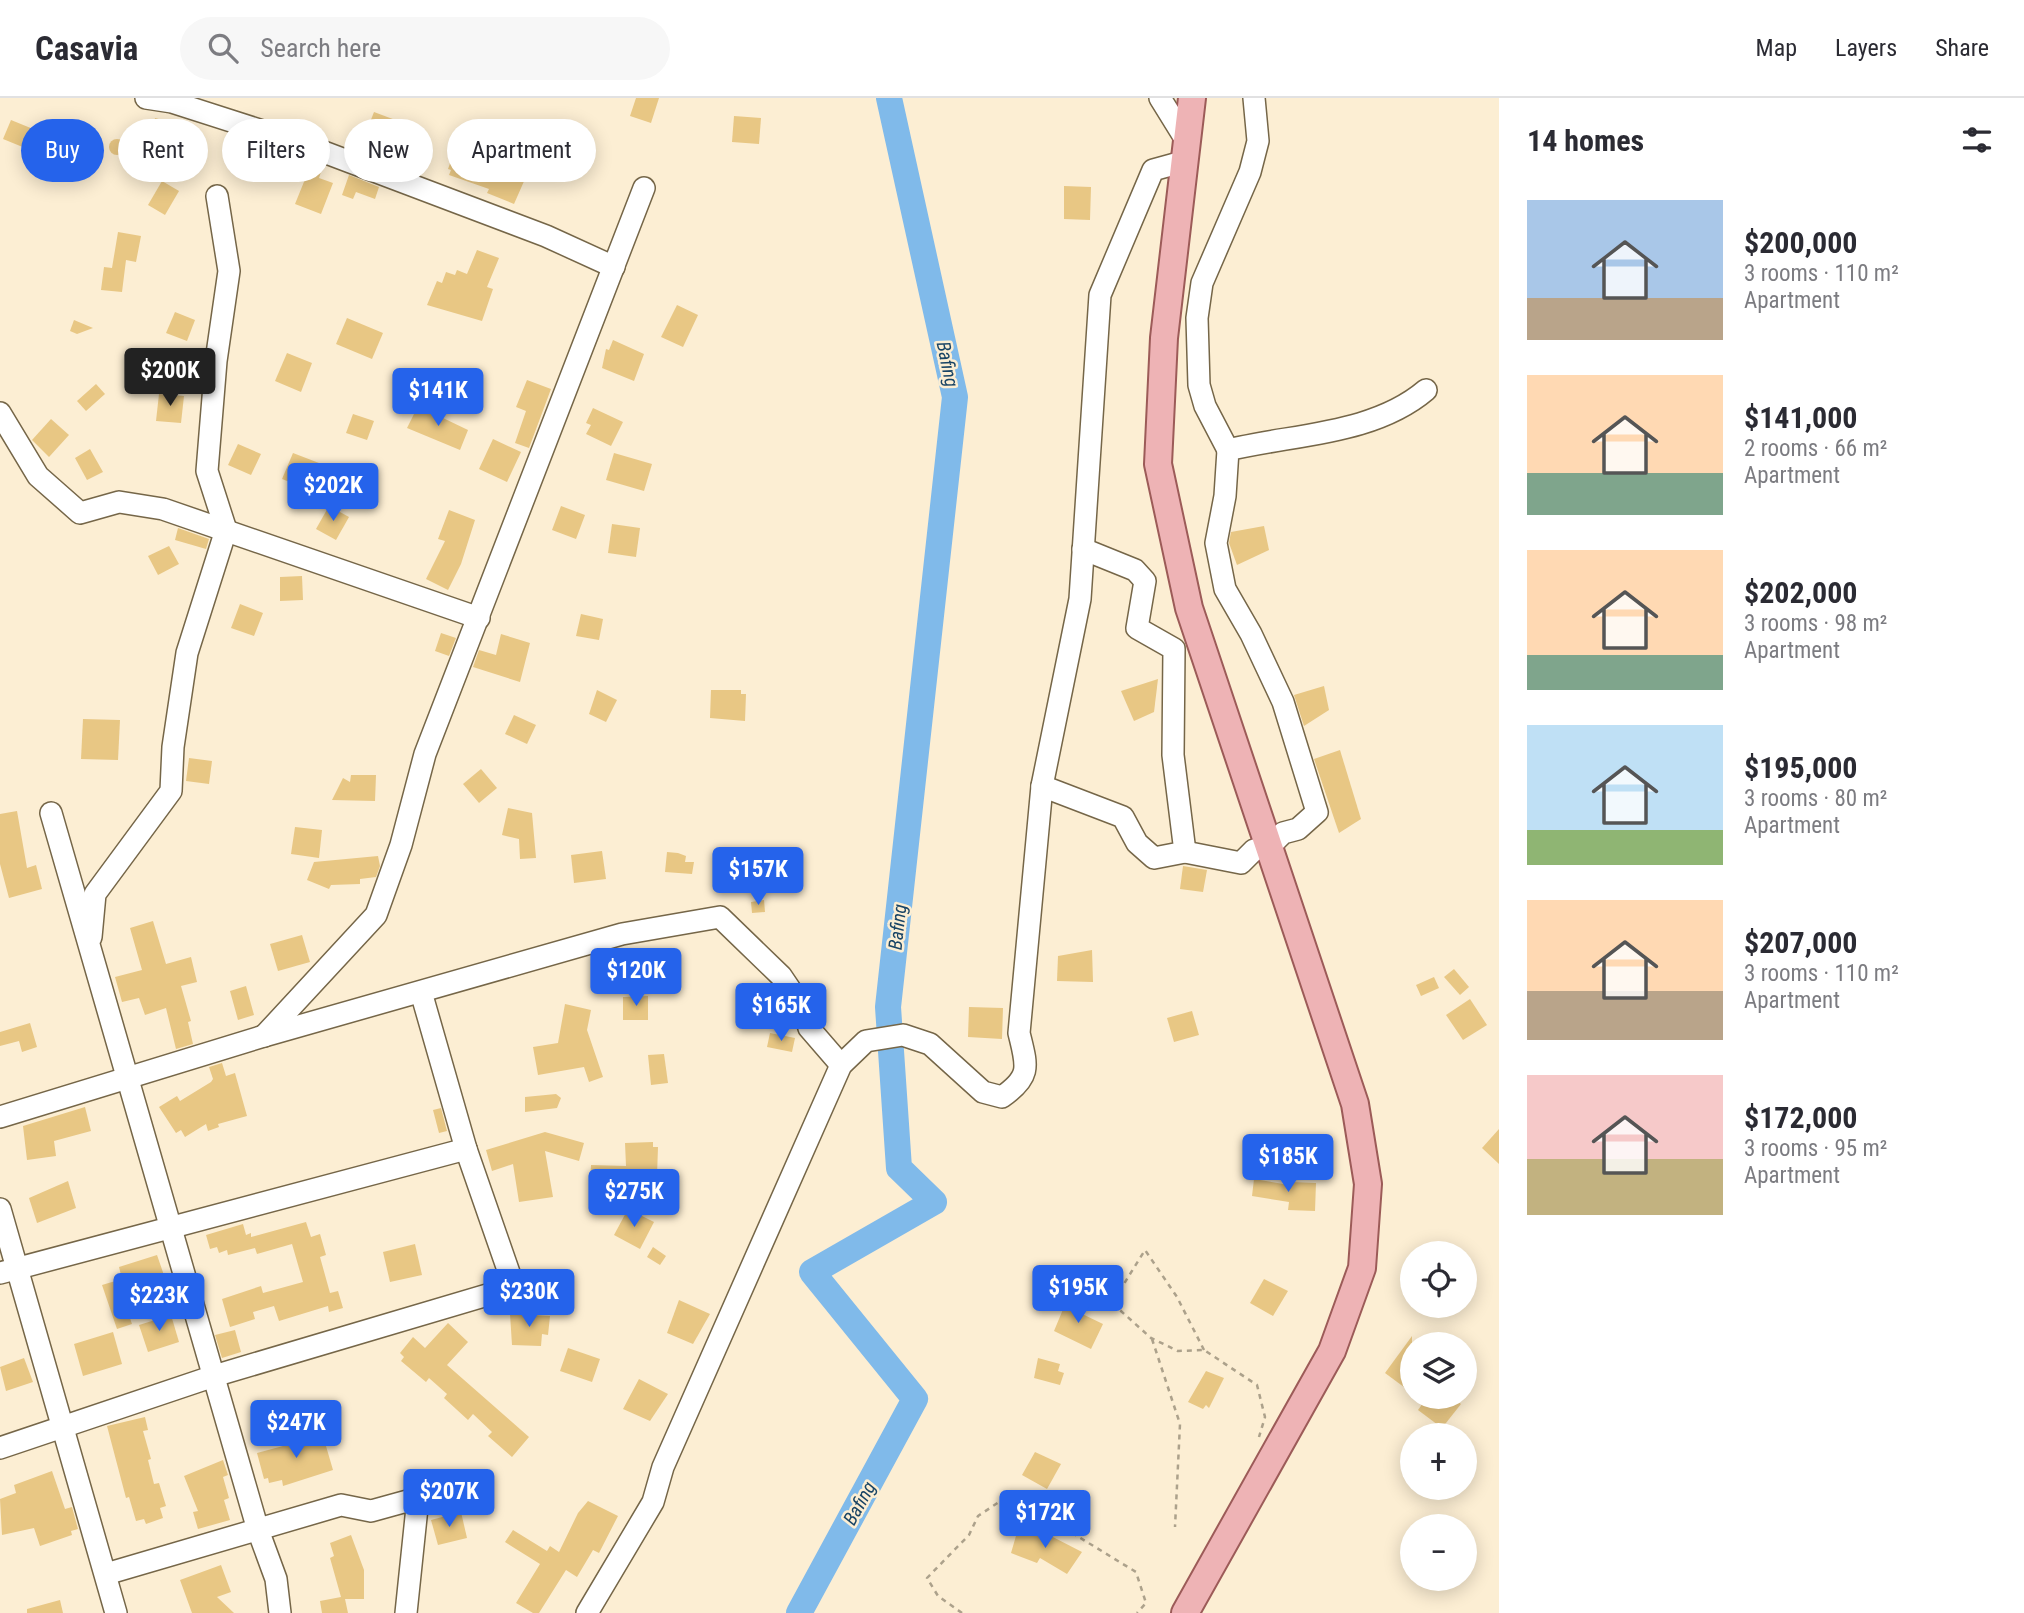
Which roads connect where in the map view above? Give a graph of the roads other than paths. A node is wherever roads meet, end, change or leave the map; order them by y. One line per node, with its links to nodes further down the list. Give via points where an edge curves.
1 (146, 98): 5 (street)
2 (1160, 98): 6 (street)
3 (1192, 98): 6 (main road)
4 (1254, 98): 12 (street, via 1258,141 1245,184 1202,283 1197,318 1199,385)
5 (171, 100): 9 (street, via 300,143 546,236)
6 (1184, 151): 14 (street, via 1153,170 1100,295); 18 (main road, via 1164,338 1158,464 1189,608)
7 (643, 188): 9 (street)
8 (217, 196): 13 (street, via 229,271 207,471)
9 (614, 267): 15 (street)
10 (1426, 390): 12 (street, via 1410,404 1375,419)
11 (0, 413): 13 (street, via 38,476 80,513 119,502 163,509)
12 (1227, 450): 18 (street, via 1216,543 1225,589 1283,702 1317,812)
13 (226, 530): 15 (street); 20 (street, via 187,653 171,792 95,894)
14 (1083, 549): 16 (street, via 1080,599); 19 (street, via 1135,570 1145,581 1137,628 1174,649 1174,755)
15 (479, 618): 22 (street, via 425,754 401,845 376,915)
16 (1042, 786): 19 (street, via 1123,817 1137,843 1154,858); 23 (street, via 1019,1033 1027,1066 1020,1085 1002,1097 983,1092 930,1044 903,1035 866,1041)
17 (51, 813): 20 (street)
18 (1269, 847): 19 (street, via 1254,850 1241,863); 39 (main road, via 1355,1104 1368,1184 1362,1268 1332,1351)
19 (1185, 852)
20 (90, 950): 24 (street)
21 (421, 992): 22 (street); 23 (street, via 622,934 720,917 781,976 804,1010 809,1028); 26 (street)
22 (264, 1036): 24 (street)
23 (841, 1065): 38 (street, via 663,1467 653,1503)
24 (128, 1079): 25 (street); 28 (street)
25 (0, 1117)
26 (466, 1149): 28 (street); 30 (street, via 514,1287)
27 (0, 1209): 29 (street)
28 (171, 1229): 29 (street); 30 (street)
29 (8, 1270): 31 (street)
30 (214, 1376): 31 (street); 33 (street)
31 (64, 1427): 32 (street); 34 (street)
32 (0, 1448)
33 (258, 1530): 34 (street); 36 (street, via 276,1579); 37 (street, via 341,1505 371,1511 418,1498)
34 (106, 1574): 35 (street)
35 (116, 1613)
36 (280, 1613)
37 (406, 1613)
38 (587, 1613)
39 (1186, 1613)

